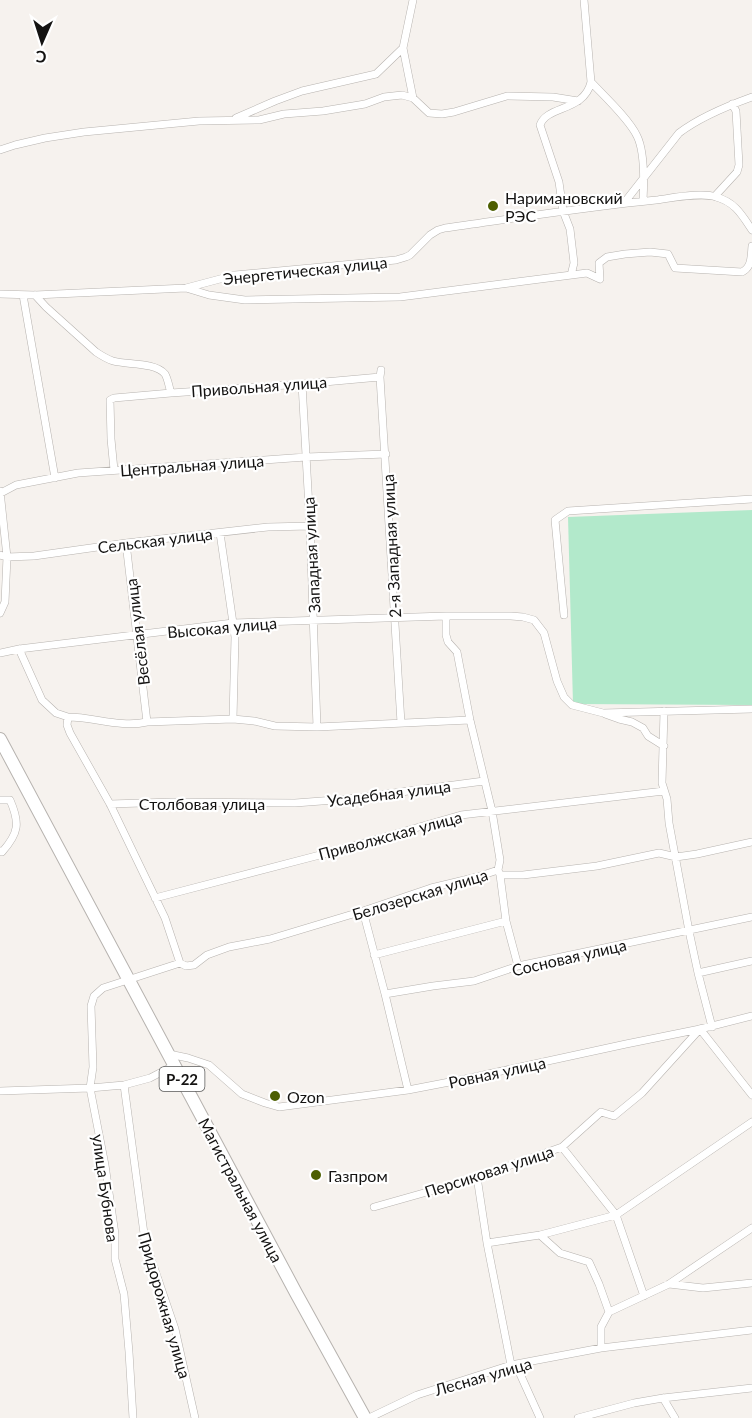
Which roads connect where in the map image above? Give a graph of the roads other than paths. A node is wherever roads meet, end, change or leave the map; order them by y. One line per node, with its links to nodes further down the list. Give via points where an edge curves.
1 (413, 0): 3 (street)
2 (584, 0): 4 (street)
3 (403, 48): 6 (street); 9 (street, via 376,74 302,91)
4 (591, 82): 7 (street); 11 (street, via 637,135)
5 (752, 97): 8 (street)
6 (413, 98): 7 (street, via 429,113 442,114 507,96); 9 (street, via 384,97 323,111 259,120)
7 (578, 101): 15 (street, via 543,118 540,126 559,182)
8 (732, 104): 11 (street, via 679,133); 12 (street, via 736,111 739,165)
9 (234, 119): 10 (street, via 84,132)
10 (0, 150)
11 (645, 176): 13 (street); 14 (street)
12 (715, 196): 13 (street, Энергетическая улица); 16 (street, via 737,208)
13 (643, 201): 14 (street, Энергетическая улица)
14 (624, 203): 15 (street, Энергетическая улица)
15 (563, 211): 18 (street, via 570,229); 21 (street, Энергетическая улица, via 438,230 406,258 235,275)
16 (752, 230)
17 (752, 246): 19 (street, via 748,268 742,272 675,268 668,254 650,252 607,256 599,263 600,279)
18 (574, 263): 19 (street); 20 (street)
19 (587, 273): 20 (street)
20 (571, 275): 21 (street, via 400,297 245,300)
21 (186, 288): 24 (street, Энергетическая улица)
22 (0, 294): 23 (street, Энергетическая улица)
23 (23, 295): 24 (street, Энергетическая улица); 31 (street)
24 (35, 295): 27 (street, Привольная улица, via 105,358 161,371)
25 (380, 373): 26 (street, Привольная улица); 28 (street, 2-я Западная улица)
26 (302, 384): 27 (street, Привольная улица); 29 (street, Западная улица)
27 (171, 393): 30 (street, via 110,400)
28 (386, 454): 29 (street, Центральная улица); 42 (street, 2-я Западная улица)
29 (306, 457): 30 (street, Центральная улица); 35 (street, Западная улица)
30 (114, 470): 31 (street, Центральная улица)
31 (55, 478): 33 (street, Центральная улица, via 16,485)
32 (0, 488): 33 (street)
33 (1, 493): 38 (street)
34 (752, 499): 40 (street, via 568,511 555,520)
35 (310, 526): 36 (street, Сельская улица); 43 (street, Западная улица)
36 (220, 533): 37 (street, Сельская улица); 44 (street)
37 (126, 543): 38 (street, Сельская улица, via 34,556); 45 (street, Весёлая улица)
38 (3, 556): 39 (street, via 5,602)
39 (0, 613)
40 (564, 615)
41 (446, 616): 42 (street, Высокая улица); 50 (street, Высокая улица, via 534,620 544,633 564,697 572,705); 53 (street, via 446,635 457,652)
42 (394, 617): 43 (street, Высокая улица); 55 (street, 2-я Западная улица)
43 (314, 620): 44 (street, Высокая улица); 56 (street, Западная улица)
44 (233, 623): 45 (street, Высокая улица); 52 (street)
45 (138, 635): 46 (street, Высокая улица); 54 (street, Весёлая улица)
46 (19, 649): 47 (street, Высокая улица); 51 (street, via 42,700)
47 (0, 653)
48 (752, 710): 49 (street)
49 (664, 711): 50 (street); 58 (street)
50 (603, 713): 58 (street, via 632,722)
51 (68, 717): 54 (street); 63 (street, via 70,733)
52 (232, 719): 54 (street); 56 (street)
53 (470, 720): 55 (street); 59 (street)
54 (147, 722)
55 (401, 723): 56 (street)
56 (317, 727)
57 (0, 739): 79 (highway, Магистральная улица / Р-22)
58 (664, 746): 60 (street)
59 (484, 781): 62 (street, Усадебная улица); 64 (street)
60 (664, 791): 64 (street, Приволжская улица); 67 (street)
61 (1, 800): 66 (street, via 10,800 17,828)
62 (295, 803): 63 (street, Столбовая улица)
63 (110, 804): 69 (street)
64 (492, 811): 68 (street); 69 (street, Приволжская улица, via 460,815)
65 (752, 842): 67 (street, Белозерская улица)
66 (0, 851)
67 (676, 857): 68 (street, Белозерская улица, via 659,853 597,866 523,875); 73 (street)
68 (499, 873): 70 (street, Белозерская улица, via 431,888); 72 (street)
69 (155, 898): 76 (street)
70 (363, 911): 74 (street); 76 (street, Белозерская улица, via 229,948 190,966)
71 (752, 917): 73 (street, Сосновая улица)
72 (506, 921): 74 (street); 77 (street)
73 (689, 931): 77 (street, Сосновая улица); 78 (street)
74 (374, 955): 80 (street)
75 (752, 961): 78 (street)
76 (180, 963): 79 (street, Белозерская улица)
77 (518, 966): 80 (street, Сосновая улица, via 474,981)
78 (698, 973): 82 (street)
79 (129, 979): 84 (highway, Магистральная улица / Р-22); 86 (street, улица Бубнова, via 94,996)
80 (385, 994): 87 (street)
81 (752, 1016): 82 (street, Ровная улица)
82 (712, 1027): 83 (street, Ровная улица)
83 (700, 1029): 87 (street, Ровная улица); 89 (street); 91 (street, Персиковая улица, via 642,1093 614,1116 601,1112)
84 (172, 1060): 85 (street, via 150,1078); 87 (street, Ровная улица, via 188,1058 209,1065 242,1094 279,1107); 109 (highway, Магистральная улица / Р-22)
85 (124, 1085): 86 (street); 108 (street, Придорожная улица, via 145,1241 175,1329)
86 (90, 1088): 88 (street); 107 (street, улица Бубнова, via 105,1165 115,1259 124,1294)
87 (408, 1090)
88 (0, 1091)
89 (752, 1095)
90 (752, 1122): 94 (street)
91 (562, 1147): 92 (street, Персиковая улица); 94 (street)
92 (477, 1177): 93 (street, Персиковая улица); 97 (street)
93 (374, 1207)
94 (616, 1215): 96 (street); 100 (street)
95 (752, 1228): 99 (street)
96 (540, 1235): 97 (street); 101 (street, via 560,1253 589,1262)
97 (487, 1243): 104 (street)
98 (752, 1283): 99 (street, via 703,1288)
99 (669, 1284): 100 (street)
100 (644, 1296): 101 (street)
101 (609, 1312): 103 (street, via 601,1327)
102 (752, 1330): 103 (street, Лесная улица)
103 (601, 1348): 104 (street, Лесная улица)
104 (514, 1365): 109 (street, Лесная улица, via 417,1395); 110 (street)
105 (752, 1388): 106 (street)
106 (663, 1398): 111 (street); 112 (street)
107 (133, 1418)
108 (195, 1418)
109 (367, 1418)
110 (540, 1418)
111 (581, 1418)
112 (675, 1418)

